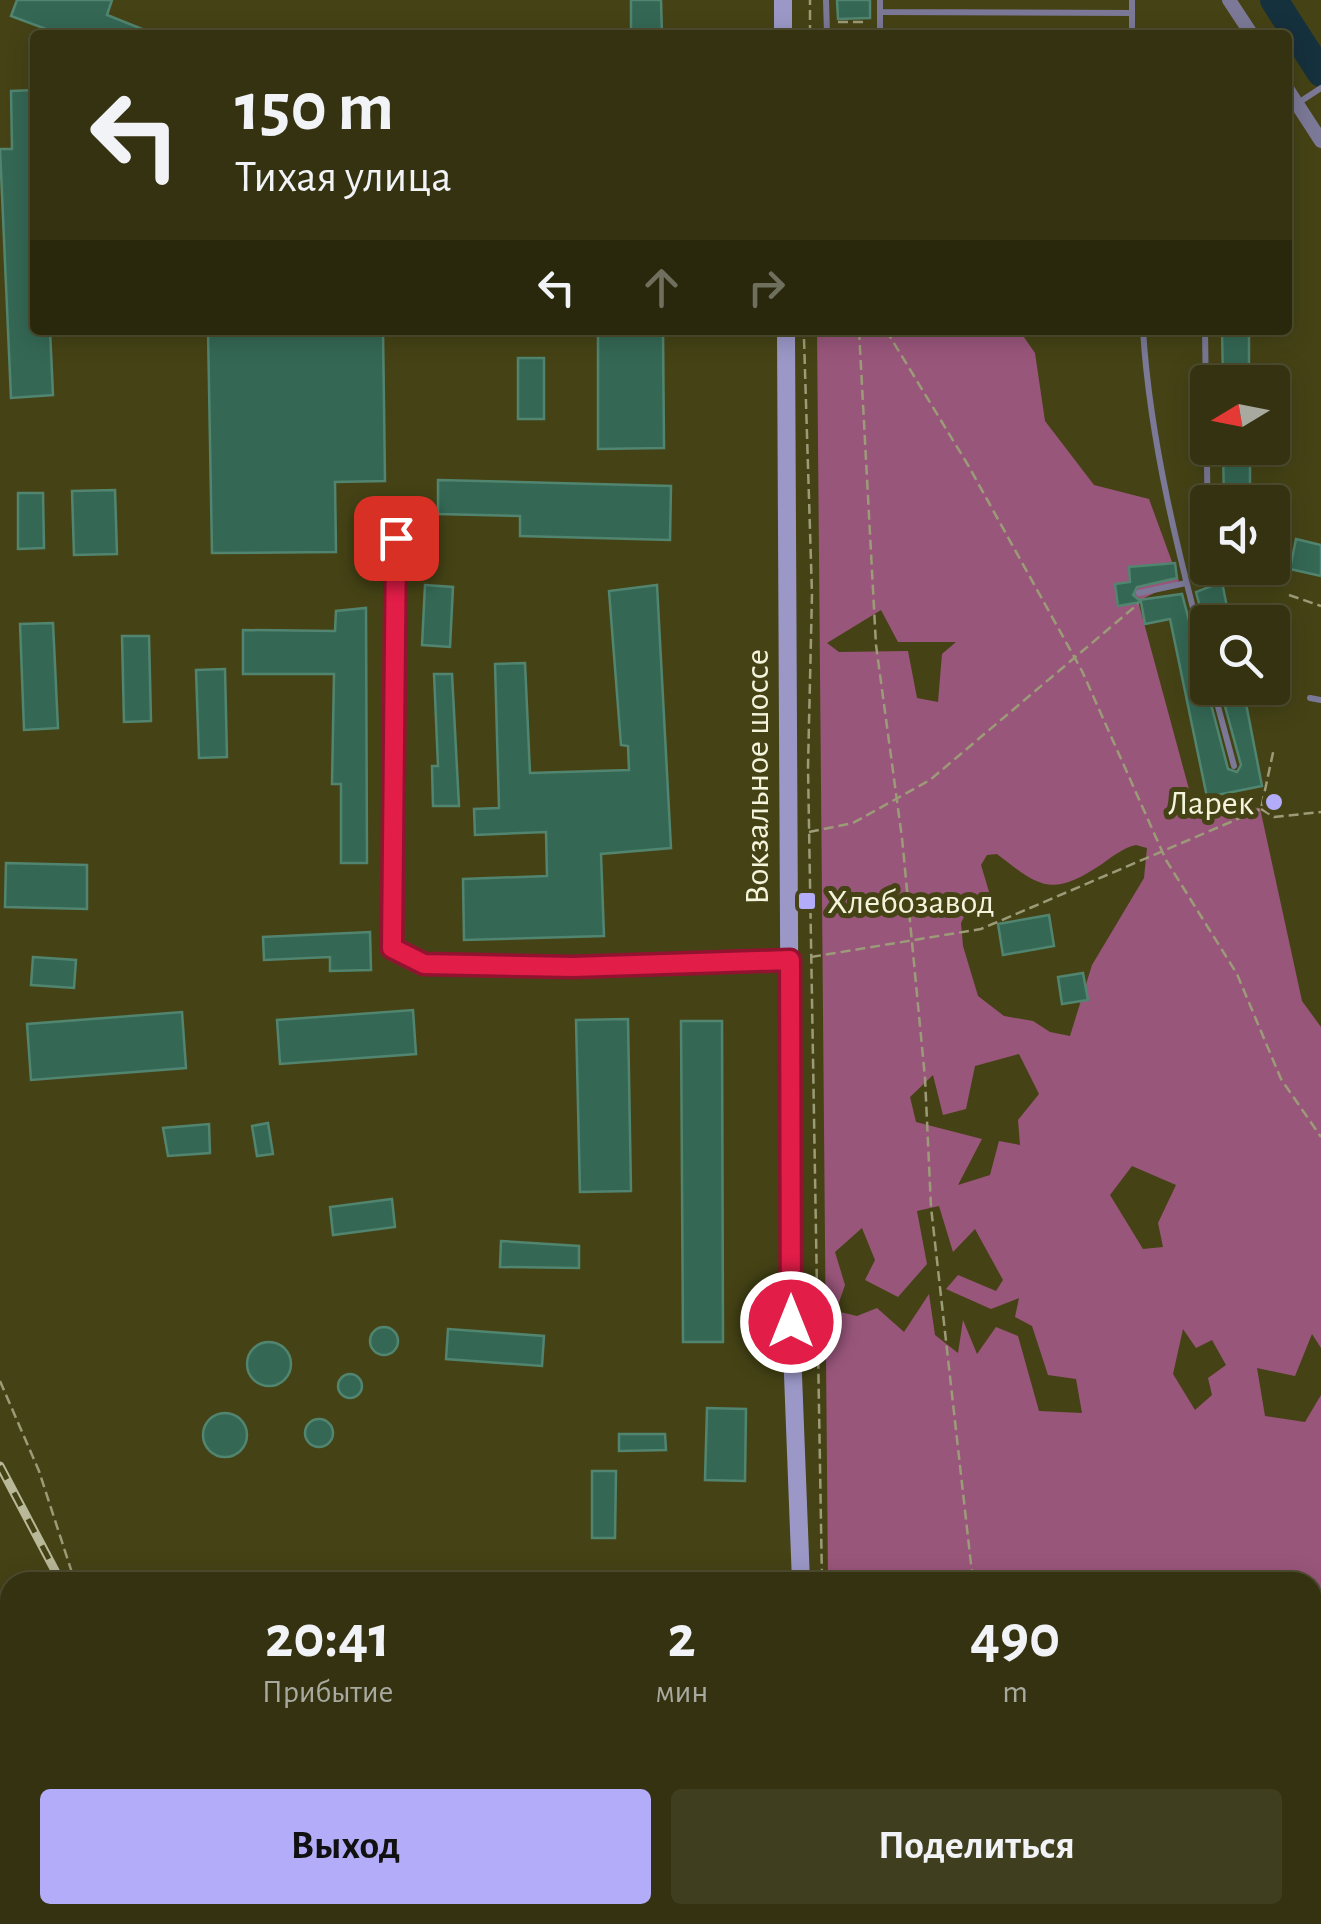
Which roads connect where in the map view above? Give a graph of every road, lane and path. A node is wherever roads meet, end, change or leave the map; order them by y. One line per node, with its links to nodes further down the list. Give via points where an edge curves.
1 (783, 0): 11 (main road)
2 (810, 0): 12 (path)
3 (826, 0): 9 (lane)
4 (880, 0): 7 (lane)
5 (1132, 0): 8 (lane)
6 (1229, 0): 16 (street)
7 (880, 12): 8 (lane); 14 (lane)
8 (1132, 13): 15 (lane)
9 (827, 22): 10 (path); 13 (lane)
10 (864, 22)
11 (784, 30)
12 (810, 30)
13 (827, 30)
14 (880, 30)
15 (1132, 30)
16 (1249, 30)
17 (1321, 88): 19 (lane)
18 (1292, 96): 19 (street)
19 (1297, 104): 20 (street)
20 (1321, 141)
21 (786, 335): 48 (main road, Вокзальное шоссе)
22 (804, 335): 44 (path, via 812,594)
23 (859, 335): 41 (path, via 876,645)
24 (889, 335): 35 (path)
25 (1144, 335): 30 (lane)
26 (1205, 335): 27 (lane)
27 (1207, 485)
28 (396, 538): 48 (lane, via 392,948 424,964)
29 (1190, 582): 30 (path)
30 (1186, 583): 31 (lane); 33 (lane)
31 (1139, 592): 35 (path, via 1137,608)
32 (1289, 595): 34 (path)
33 (1192, 605)
34 (1321, 606)
35 (1074, 658): 41 (path, via 930,780); 45 (path)
36 (1310, 698): 37 (lane)
37 (1321, 700)
38 (1218, 705): 40 (lane)
39 (1274, 748): 42 (path)
40 (1234, 766)
41 (897, 798): 44 (path, via 853,823); 46 (path)
42 (1261, 809): 43 (path, via 1274,818); 45 (path)
43 (1321, 812)
44 (809, 832): 47 (path)
45 (1162, 851): 46 (path, via 981,930); 49 (path, via 1238,974 1281,1079)
46 (912, 940): 47 (path); 54 (path, via 931,1208)
47 (811, 957): 48 (path); 53 (path)
48 (790, 960): 52 (main road, Вокзальное шоссе, via 791,1322)
49 (1321, 1138)
50 (0, 1381): 51 (path)
51 (72, 1572)
52 (801, 1572)
53 (822, 1572)
54 (972, 1572)

